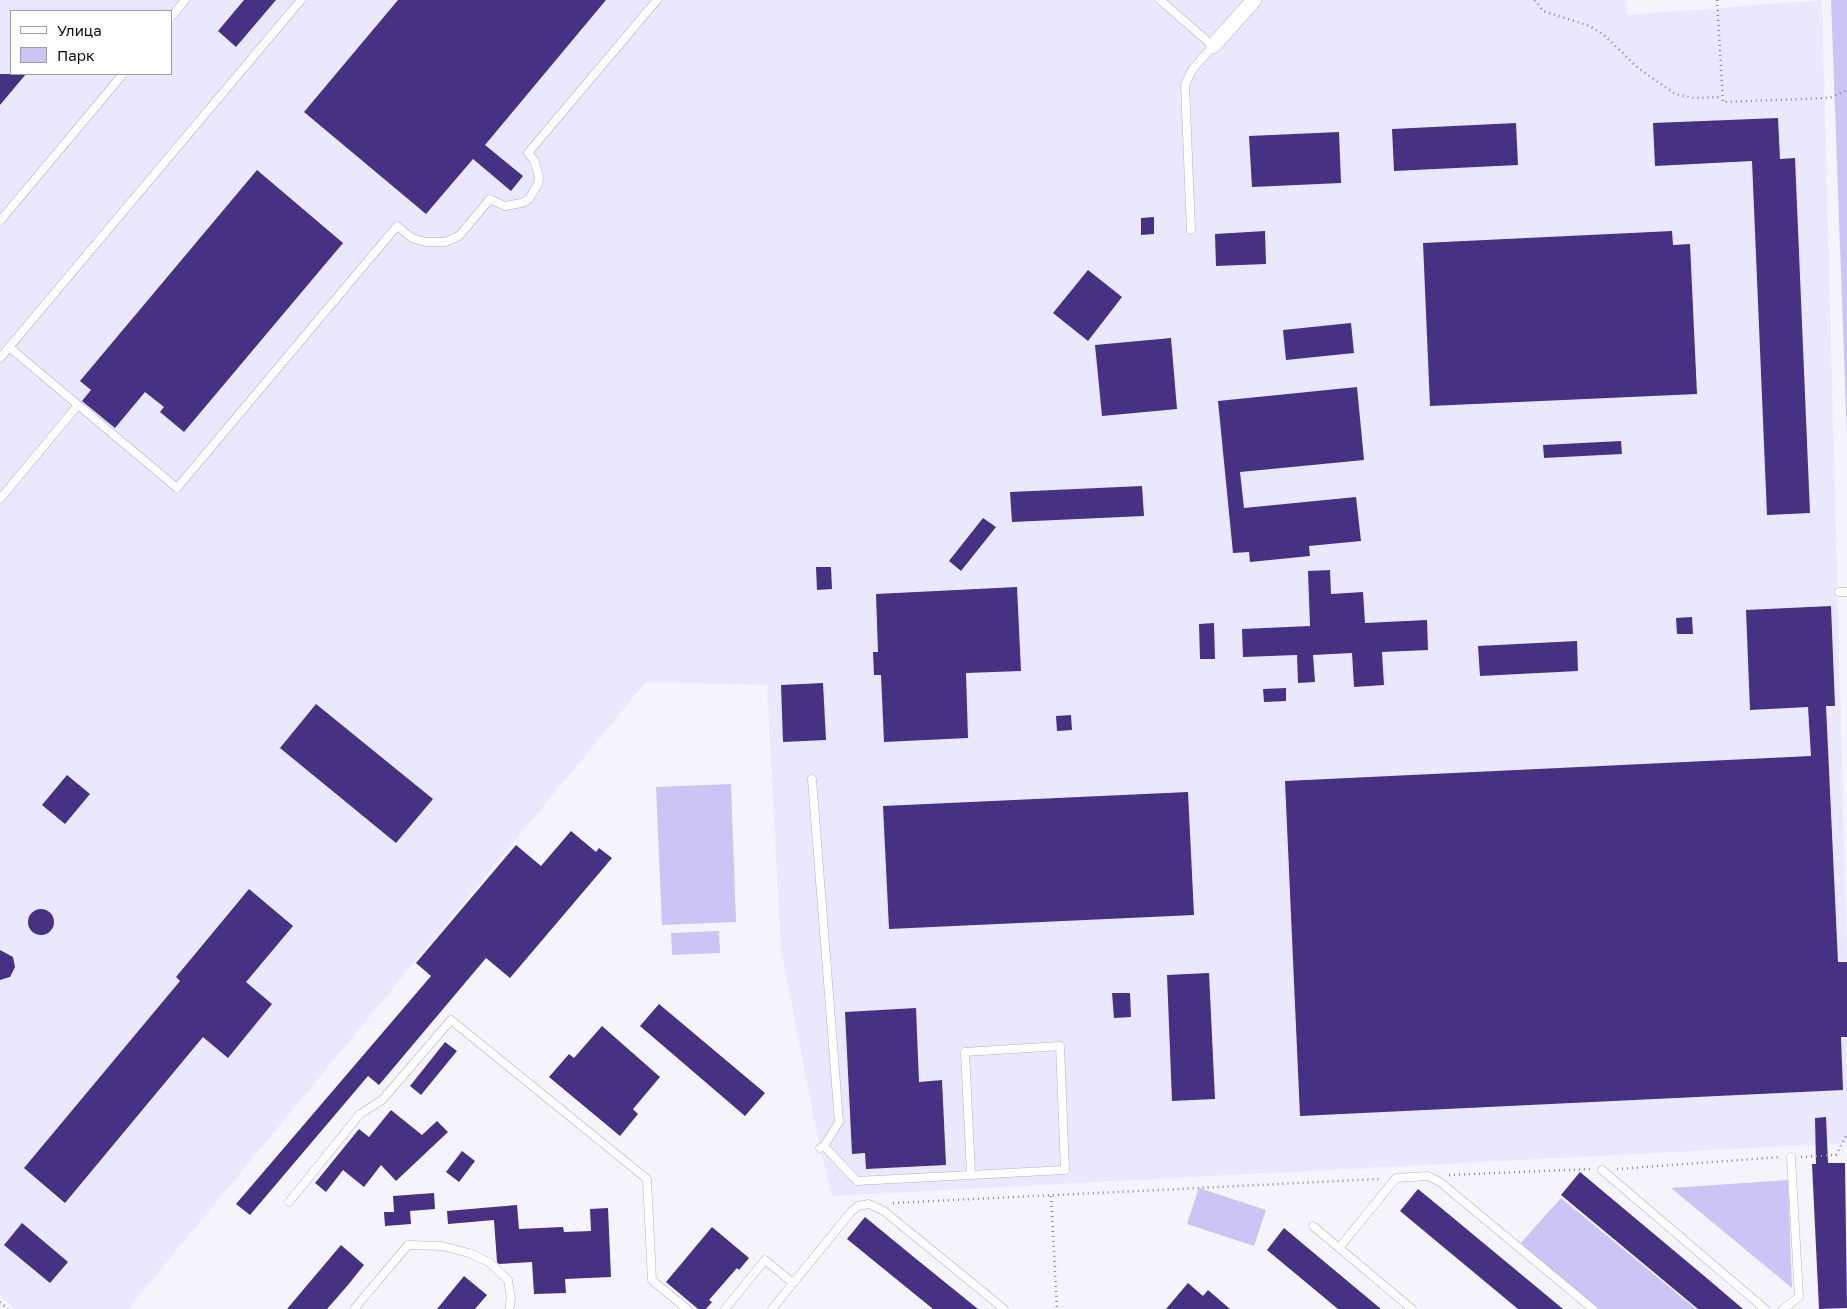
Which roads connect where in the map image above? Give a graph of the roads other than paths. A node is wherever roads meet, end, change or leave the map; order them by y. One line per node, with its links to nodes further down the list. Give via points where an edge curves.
1 (185, 0): 6 (lane)
2 (301, 0): 11 (lane)
3 (657, 0): 13 (lane, via 528,154 534,160 539,176 529,199 505,206 490,199 459,236 445,242 412,238 396,226 177,488)
4 (1160, 0): 7 (lane)
5 (1254, 0): 7 (street)
6 (172, 16)
7 (1213, 46): 10 (lane, via 1192,70 1185,85)
8 (122, 75): 9 (lane)
9 (0, 220)
10 (1190, 230)
11 (9, 347): 12 (lane); 13 (lane)
12 (0, 358)
13 (78, 406): 14 (lane)
14 (0, 499)
15 (812, 779): 18 (lane, via 839,1122 822,1147 858,1181)
16 (1791, 1157): 32 (lane, via 1799,1297)
17 (1602, 1170): 31 (lane)
18 (971, 1174): 18 (lane, via 1064,1170 1060,1046 964,1052)
19 (289, 1202): 25 (lane, via 360,1114 382,1100 451,1020 647,1180 652,1280)
20 (1313, 1226): 21 (lane)
21 (1339, 1248): 29 (lane); 30 (lane, via 1396,1178 1428,1176 1440,1182)
22 (793, 1283): 26 (lane, via 765,1260); 27 (lane); 28 (lane, via 851,1212 868,1204 884,1210)
23 (354, 1309): 24 (lane, via 408,1245 442,1246 490,1262 508,1280 512,1299)
24 (510, 1309)
25 (687, 1309)
26 (725, 1309)
27 (772, 1309)
28 (1004, 1309)
29 (1412, 1309)
30 (1593, 1309)
31 (1765, 1309)
32 (1783, 1309)

